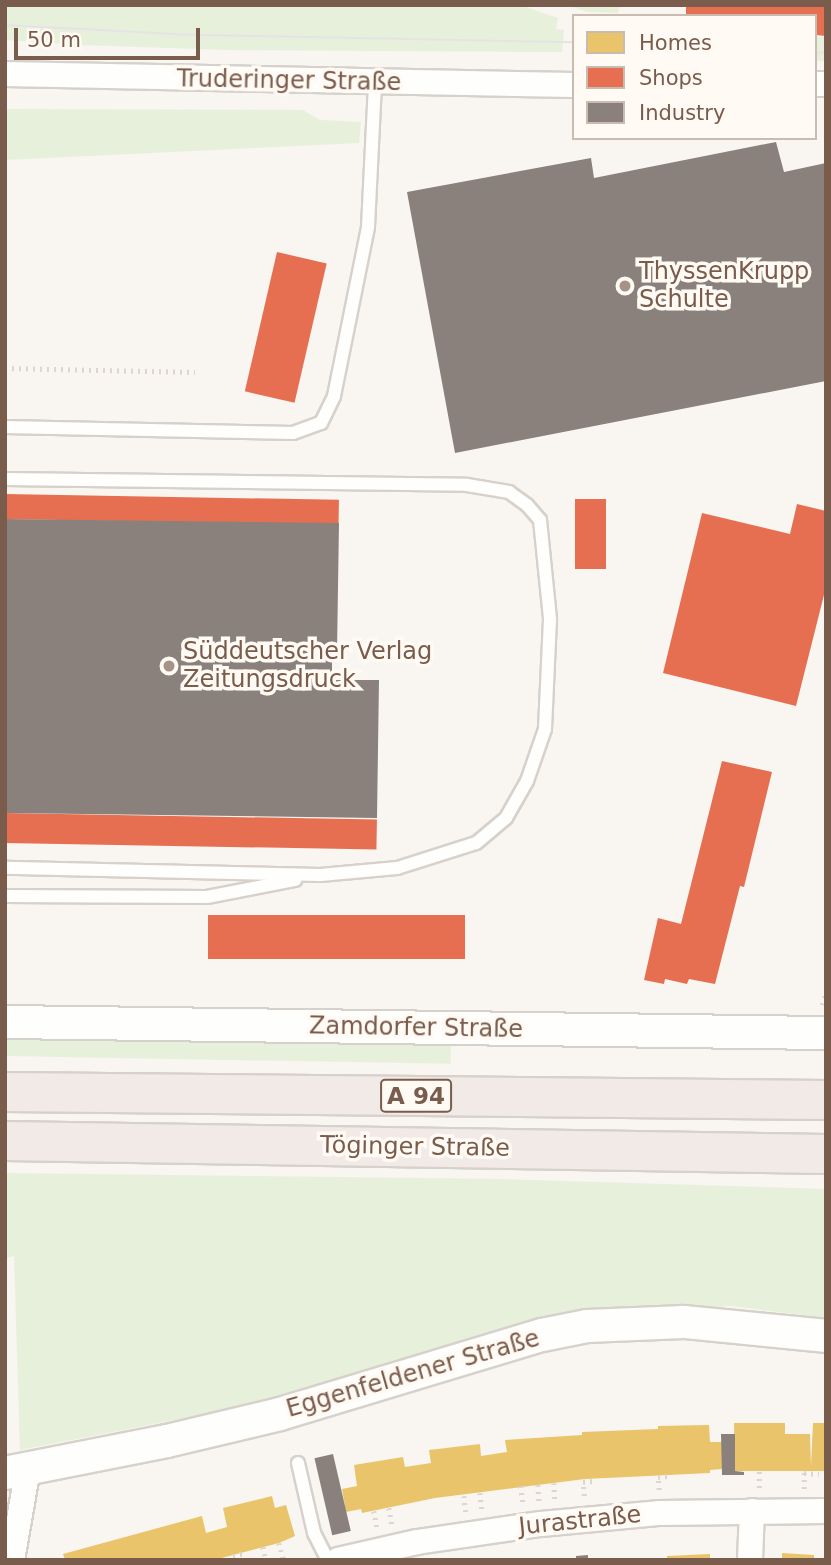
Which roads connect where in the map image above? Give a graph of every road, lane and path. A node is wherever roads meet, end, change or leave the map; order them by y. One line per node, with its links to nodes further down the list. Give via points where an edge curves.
1 (5, 74): 2 (street, Truderinger Straße)
2 (375, 82): 3 (street, Truderinger Straße); 6 (lane, via 368,227 334,396 321,423 293,433)
3 (572, 85)
4 (5, 368): 5 (path)
5 (195, 372)
6 (5, 427)
7 (5, 479): 9 (lane, via 467,485 509,492 540,520 550,620 545,729 527,781 506,818 476,843 397,868)
8 (5, 868): 9 (lane)
9 (320, 875): 10 (lane, via 207,897)
10 (5, 896)
11 (5, 1022): 12 (street, Zamdorfer Straße)
12 (826, 1034)
13 (5, 1092): 14 (highway, Töginger Straße / A 94)
14 (826, 1100)
15 (5, 1141): 16 (highway, Töginger Straße / A 94)
16 (826, 1154)
17 (826, 1336): 19 (street, Eggenfeldener Straße, via 684,1322 587,1326 542,1335 281,1414)
18 (298, 1463): 31 (lane, via 314,1533)
19 (16, 1470): 27 (street)
20 (389, 1508): 23 (path)
21 (752, 1511): 22 (street, Jurastraße); 32 (street, Jurastraße, via 642,1514 541,1524 417,1542); 33 (street)
22 (826, 1511)
23 (393, 1530)
24 (279, 1543): 30 (path)
25 (263, 1547): 29 (path)
26 (244, 1553): 28 (path, via 233,1556)
27 (12, 1560)
28 (234, 1560)
29 (266, 1560)
30 (284, 1560)
31 (327, 1560)
32 (338, 1560)
33 (750, 1560)

